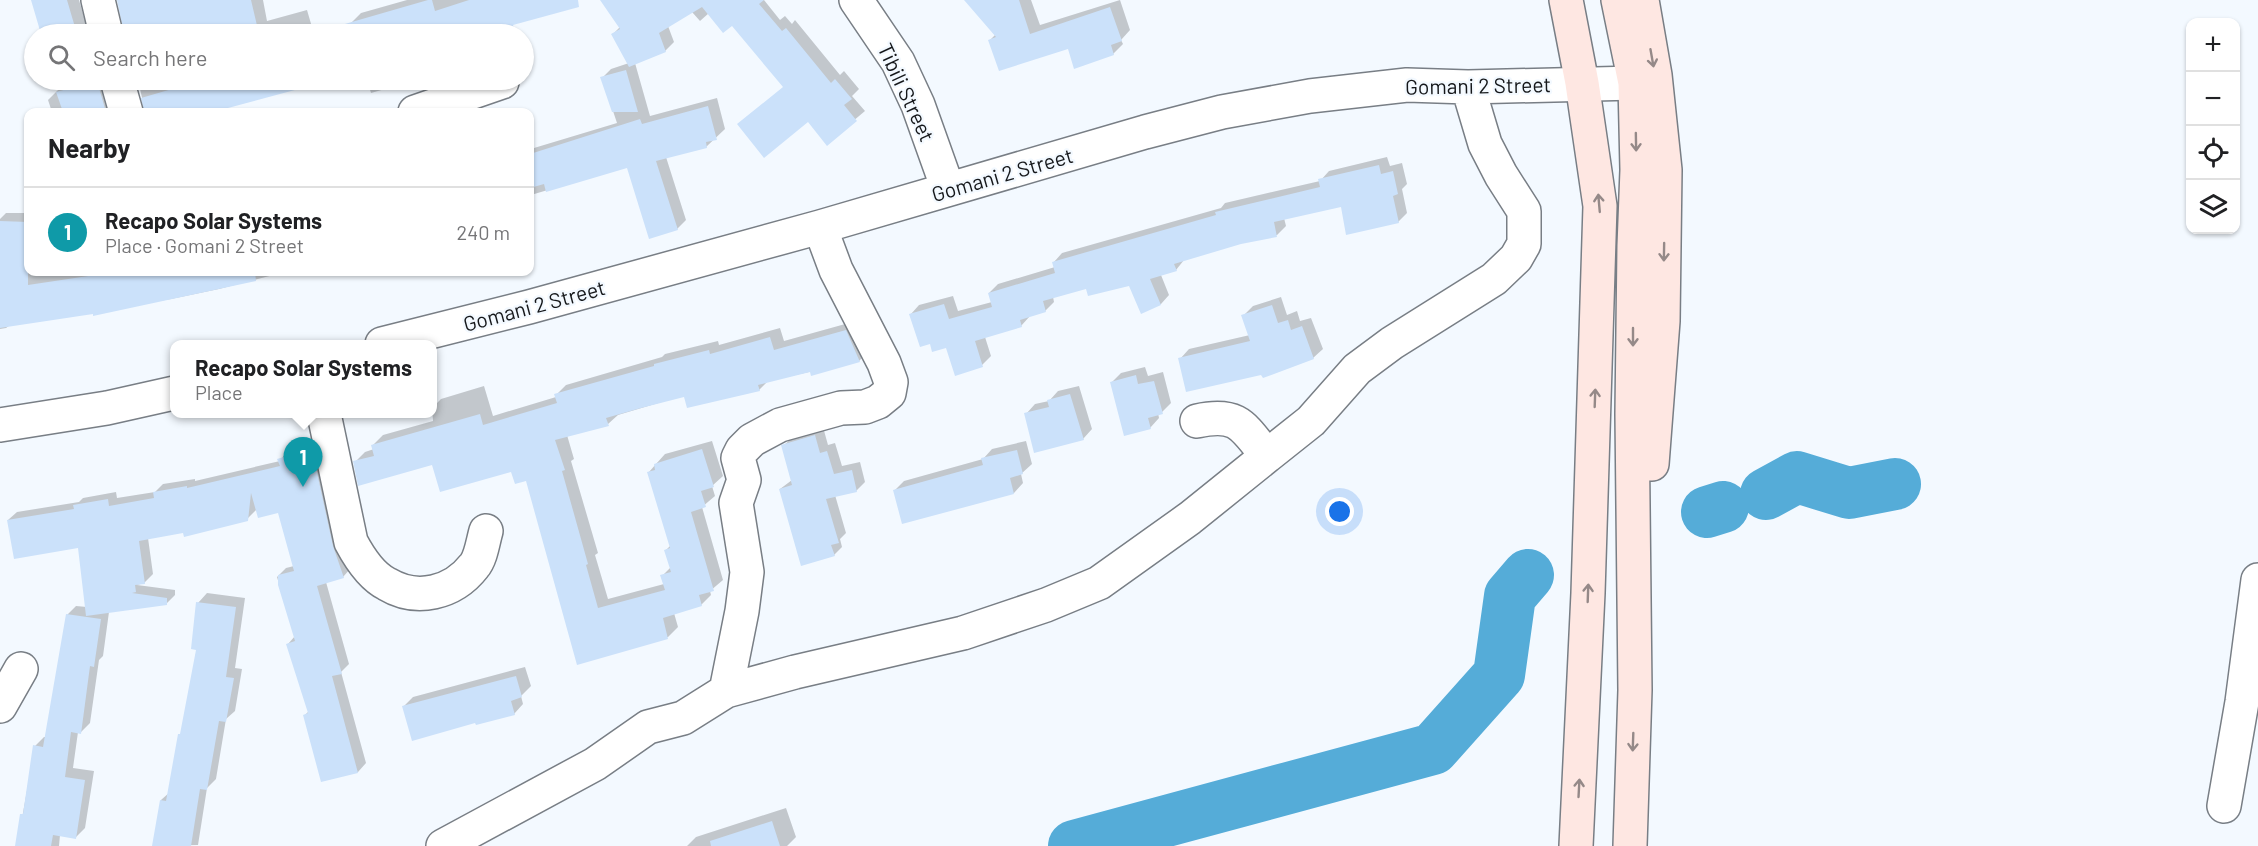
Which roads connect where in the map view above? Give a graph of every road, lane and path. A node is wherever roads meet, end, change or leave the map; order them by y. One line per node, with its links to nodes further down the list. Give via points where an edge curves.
1 (98, 0): 6 (street)
2 (856, 0): 14 (street, Tibili Street, via 898,62)
3 (1566, 0): 7 (main road)
4 (1617, 0): 8 (main road)
5 (1642, 0): 25 (main road, one-way to 25, via 1665,170 1663,321)
6 (104, 24)
7 (1582, 83): 8 (street, Gomani 2 Street); 9 (street, Gomani 2 Street); 30 (main road, one-way to 7, via 1589,582 1600,206)
8 (1635, 83): 25 (main road, one-way to 25)
9 (1468, 87): 14 (street, Gomani 2 Street, via 1407,86 1310,96 1222,112); 21 (street, via 1485,144 1524,211 1524,244 1516,258 1494,279 1357,369 1311,421)
10 (120, 90): 12 (street)
11 (479, 90): 13 (street)
12 (125, 108)
13 (427, 108)
14 (948, 189): 15 (street, Gomani 2 Street)
15 (820, 227): 16 (street, Gomani 2 Street); 26 (street, via 884,363 891,382 889,393 865,406 831,410 780,424 741,450 738,458 744,480 736,503 747,572)
16 (401, 340)
17 (170, 394): 20 (street)
18 (325, 418): 22 (street, via 351,542 360,559 386,584 416,595 452,587 476,565)
19 (1197, 421): 21 (street, via 1233,418)
20 (0, 425)
21 (1267, 456): 26 (street, via 1099,584 963,633)
22 (486, 531)
23 (2258, 580): 28 (street)
24 (21, 669): 27 (street)
25 (1635, 690): 31 (main road, one-way to 31)
26 (726, 691): 29 (street, via 683,718 648,727 595,764)
27 (0, 706)
28 (2224, 806)
29 (442, 846)
30 (1576, 846)
31 (1630, 846)

